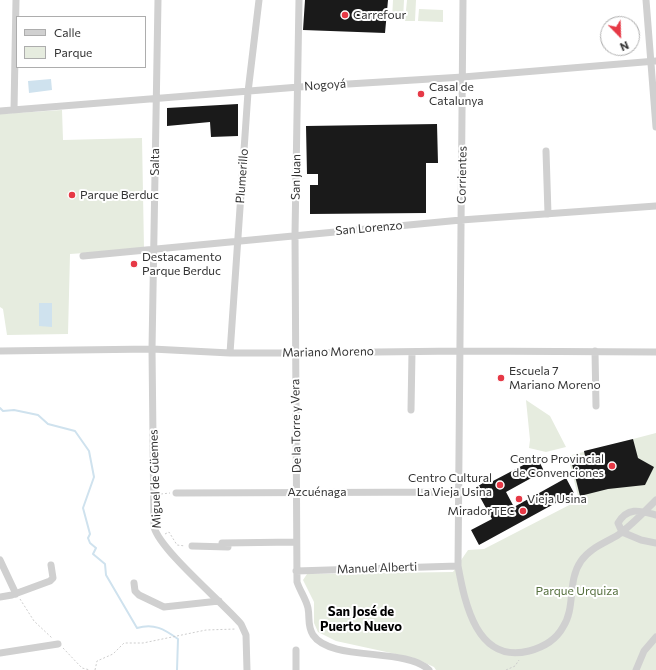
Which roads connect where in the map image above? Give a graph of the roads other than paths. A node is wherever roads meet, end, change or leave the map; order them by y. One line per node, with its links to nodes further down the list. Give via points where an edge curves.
1 (16, 0): 12 (street)
2 (158, 0): 11 (street, Salta)
3 (259, 0): 10 (street, Plumerillo)
4 (299, 0): 9 (street, San Juan)
5 (464, 0): 8 (street, Corrientes)
6 (646, 0): 7 (street)
7 (654, 62): 8 (street, Nogoyá); 14 (street)
8 (463, 77): 9 (street, Nogoyá); 18 (street, Corrientes)
9 (298, 87): 10 (street, Nogoyá); 19 (street, San Juan)
10 (248, 92): 11 (street, Nogoyá); 20 (street, Plumerillo)
11 (156, 98): 12 (street, Nogoyá); 21 (street, Salta)
12 (14, 110): 13 (street, Nogoyá)
13 (0, 111)
14 (656, 126)
15 (546, 151): 17 (street)
16 (656, 206): 17 (street, San Lorenzo)
17 (548, 214): 18 (street, San Lorenzo)
18 (461, 220): 19 (street, San Lorenzo); 25 (street, Corrientes)
19 (295, 234): 20 (street, San Lorenzo); 30 (street, San Juan)
20 (237, 241): 21 (street, San Lorenzo); 29 (street, Plumerillo)
21 (154, 250): 22 (street, San Lorenzo); 23 (street, Salta)
22 (83, 256)
23 (152, 349): 24 (street, Mariano Moreno); 29 (street, Mariano Moreno); 52 (street, Miguel de Güemes, via 154,526 158,537)
24 (0, 351)
25 (459, 351): 26 (street, Mariano Moreno); 27 (street, Mariano Moreno); 34 (street, Corrientes)
26 (594, 351): 28 (street, Mariano Moreno); 31 (street)
27 (412, 352): 30 (street, Mariano Moreno); 32 (street)
28 (656, 352)
29 (230, 353): 30 (street, Mariano Moreno)
30 (295, 353): 33 (street, De la Torre y Vera)
31 (596, 406)
32 (411, 410)
33 (297, 492): 34 (street, Azcuénaga); 35 (street, Azcuénaga); 40 (street, De la Torre y Vera)
34 (458, 492): 47 (street, Corrientes)
35 (176, 493)
36 (656, 500): 37 (street, Corrientes)
37 (645, 511): 38 (street); 39 (street, Corrientes)
38 (656, 515)
39 (622, 532): 43 (street); 47 (street, Corrientes, via 581,559 572,580 568,617 559,634 542,647 524,652 503,651 487,641 475,627 464,598)
40 (296, 542): 42 (street); 48 (street, De la Torre y Vera)
41 (222, 543): 42 (street)
42 (245, 543): 44 (street, via 232,547)
43 (656, 543)
44 (192, 546)
45 (0, 560): 50 (street)
46 (51, 565): 50 (street, via 53,578 50,581)
47 (458, 566): 48 (street, Manuel Alberti)
48 (296, 571): 59 (street, De la Torre y Vera, via 299,587 308,608 308,623 319,641 336,648 409,660)
49 (134, 583): 52 (street, via 139,594 164,607)
50 (16, 594): 51 (street)
51 (0, 597)
52 (219, 601): 57 (street, Miguel de Güemes, via 245,629)
53 (656, 637): 60 (street, via 644,651)
54 (58, 644): 56 (street)
55 (296, 650): 58 (street)
56 (0, 653)
57 (247, 670)
58 (296, 670)
59 (430, 670)
60 (636, 670)

